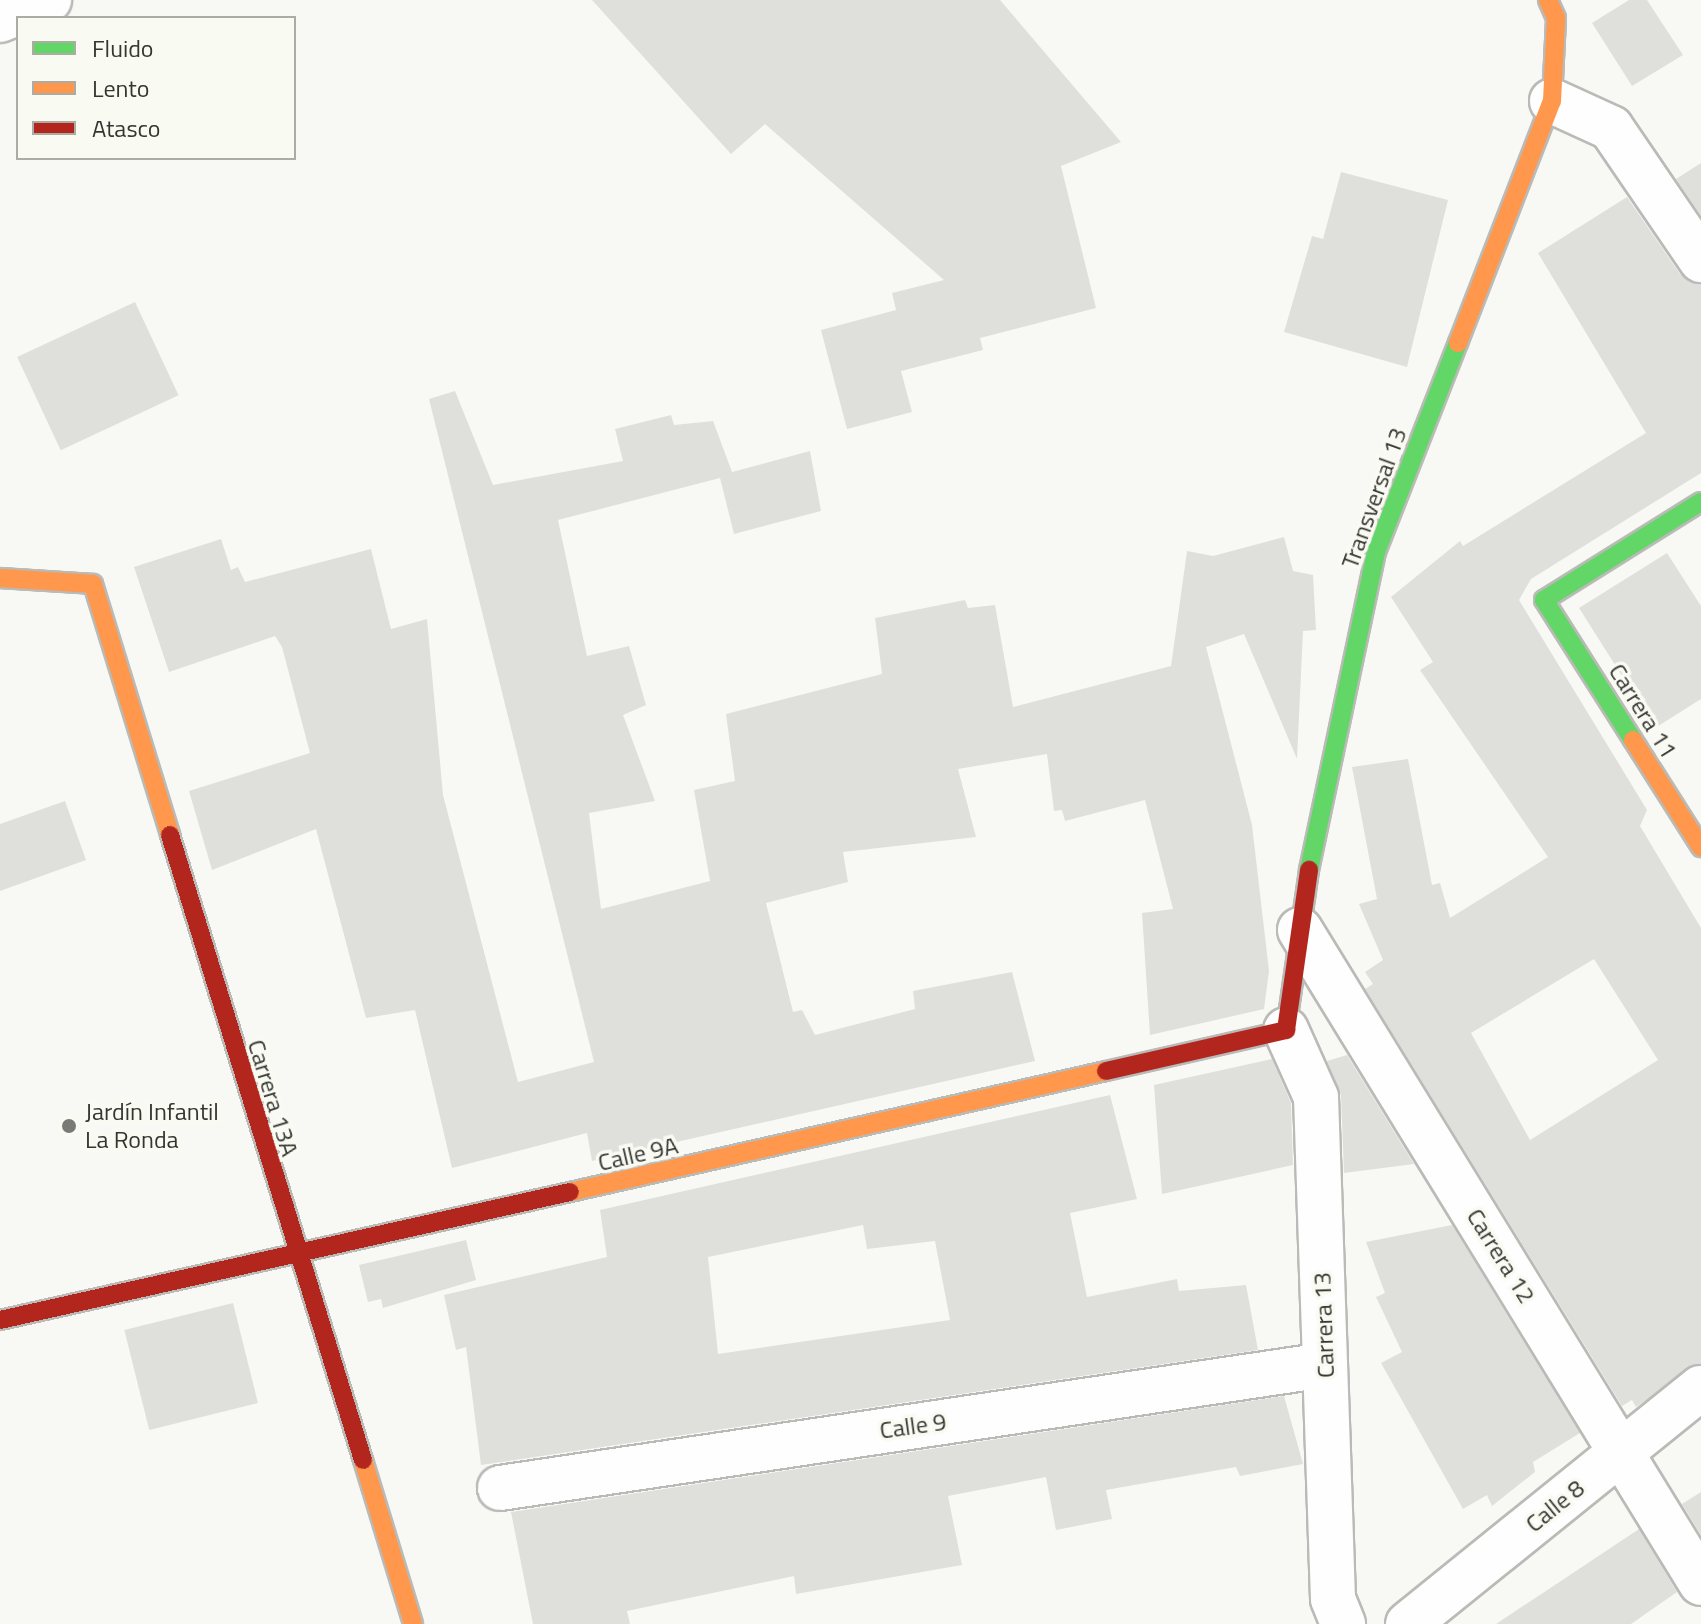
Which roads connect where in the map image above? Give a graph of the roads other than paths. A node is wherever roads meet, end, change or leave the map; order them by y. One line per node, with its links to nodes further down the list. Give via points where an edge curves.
1 (49, 0): 3 (street)
2 (1548, 0): 4 (street, Transversal 13, via 1556,18)
3 (0, 20)
4 (1552, 101): 5 (street, via 1611,128); 9 (street, Transversal 13, via 1376,552 1319,795)
5 (1701, 260)
6 (1701, 502): 8 (street, Carrera 11, via 1544,600)
7 (0, 578): 11 (street, Carrera 13A, via 93,584)
8 (1701, 847)
9 (1300, 930): 10 (street, Transversal 13); 15 (street, Carrera 12)
10 (1286, 1030): 11 (street, Calle 9A); 13 (street, Carrera 13, via 1316,1097)
11 (296, 1257): 12 (street, Calle 9A); 18 (street, Carrera 13A)
12 (0, 1320)
13 (1325, 1365): 16 (street, Calle 9); 19 (street, Carrera 13, via 1333,1599)
14 (1701, 1388): 15 (street, Calle 8)
15 (1622, 1451): 17 (street, Carrera 12); 20 (street, Calle 8)
16 (500, 1488)
17 (1701, 1583)
18 (413, 1624)
19 (1343, 1624)
20 (1408, 1624)

